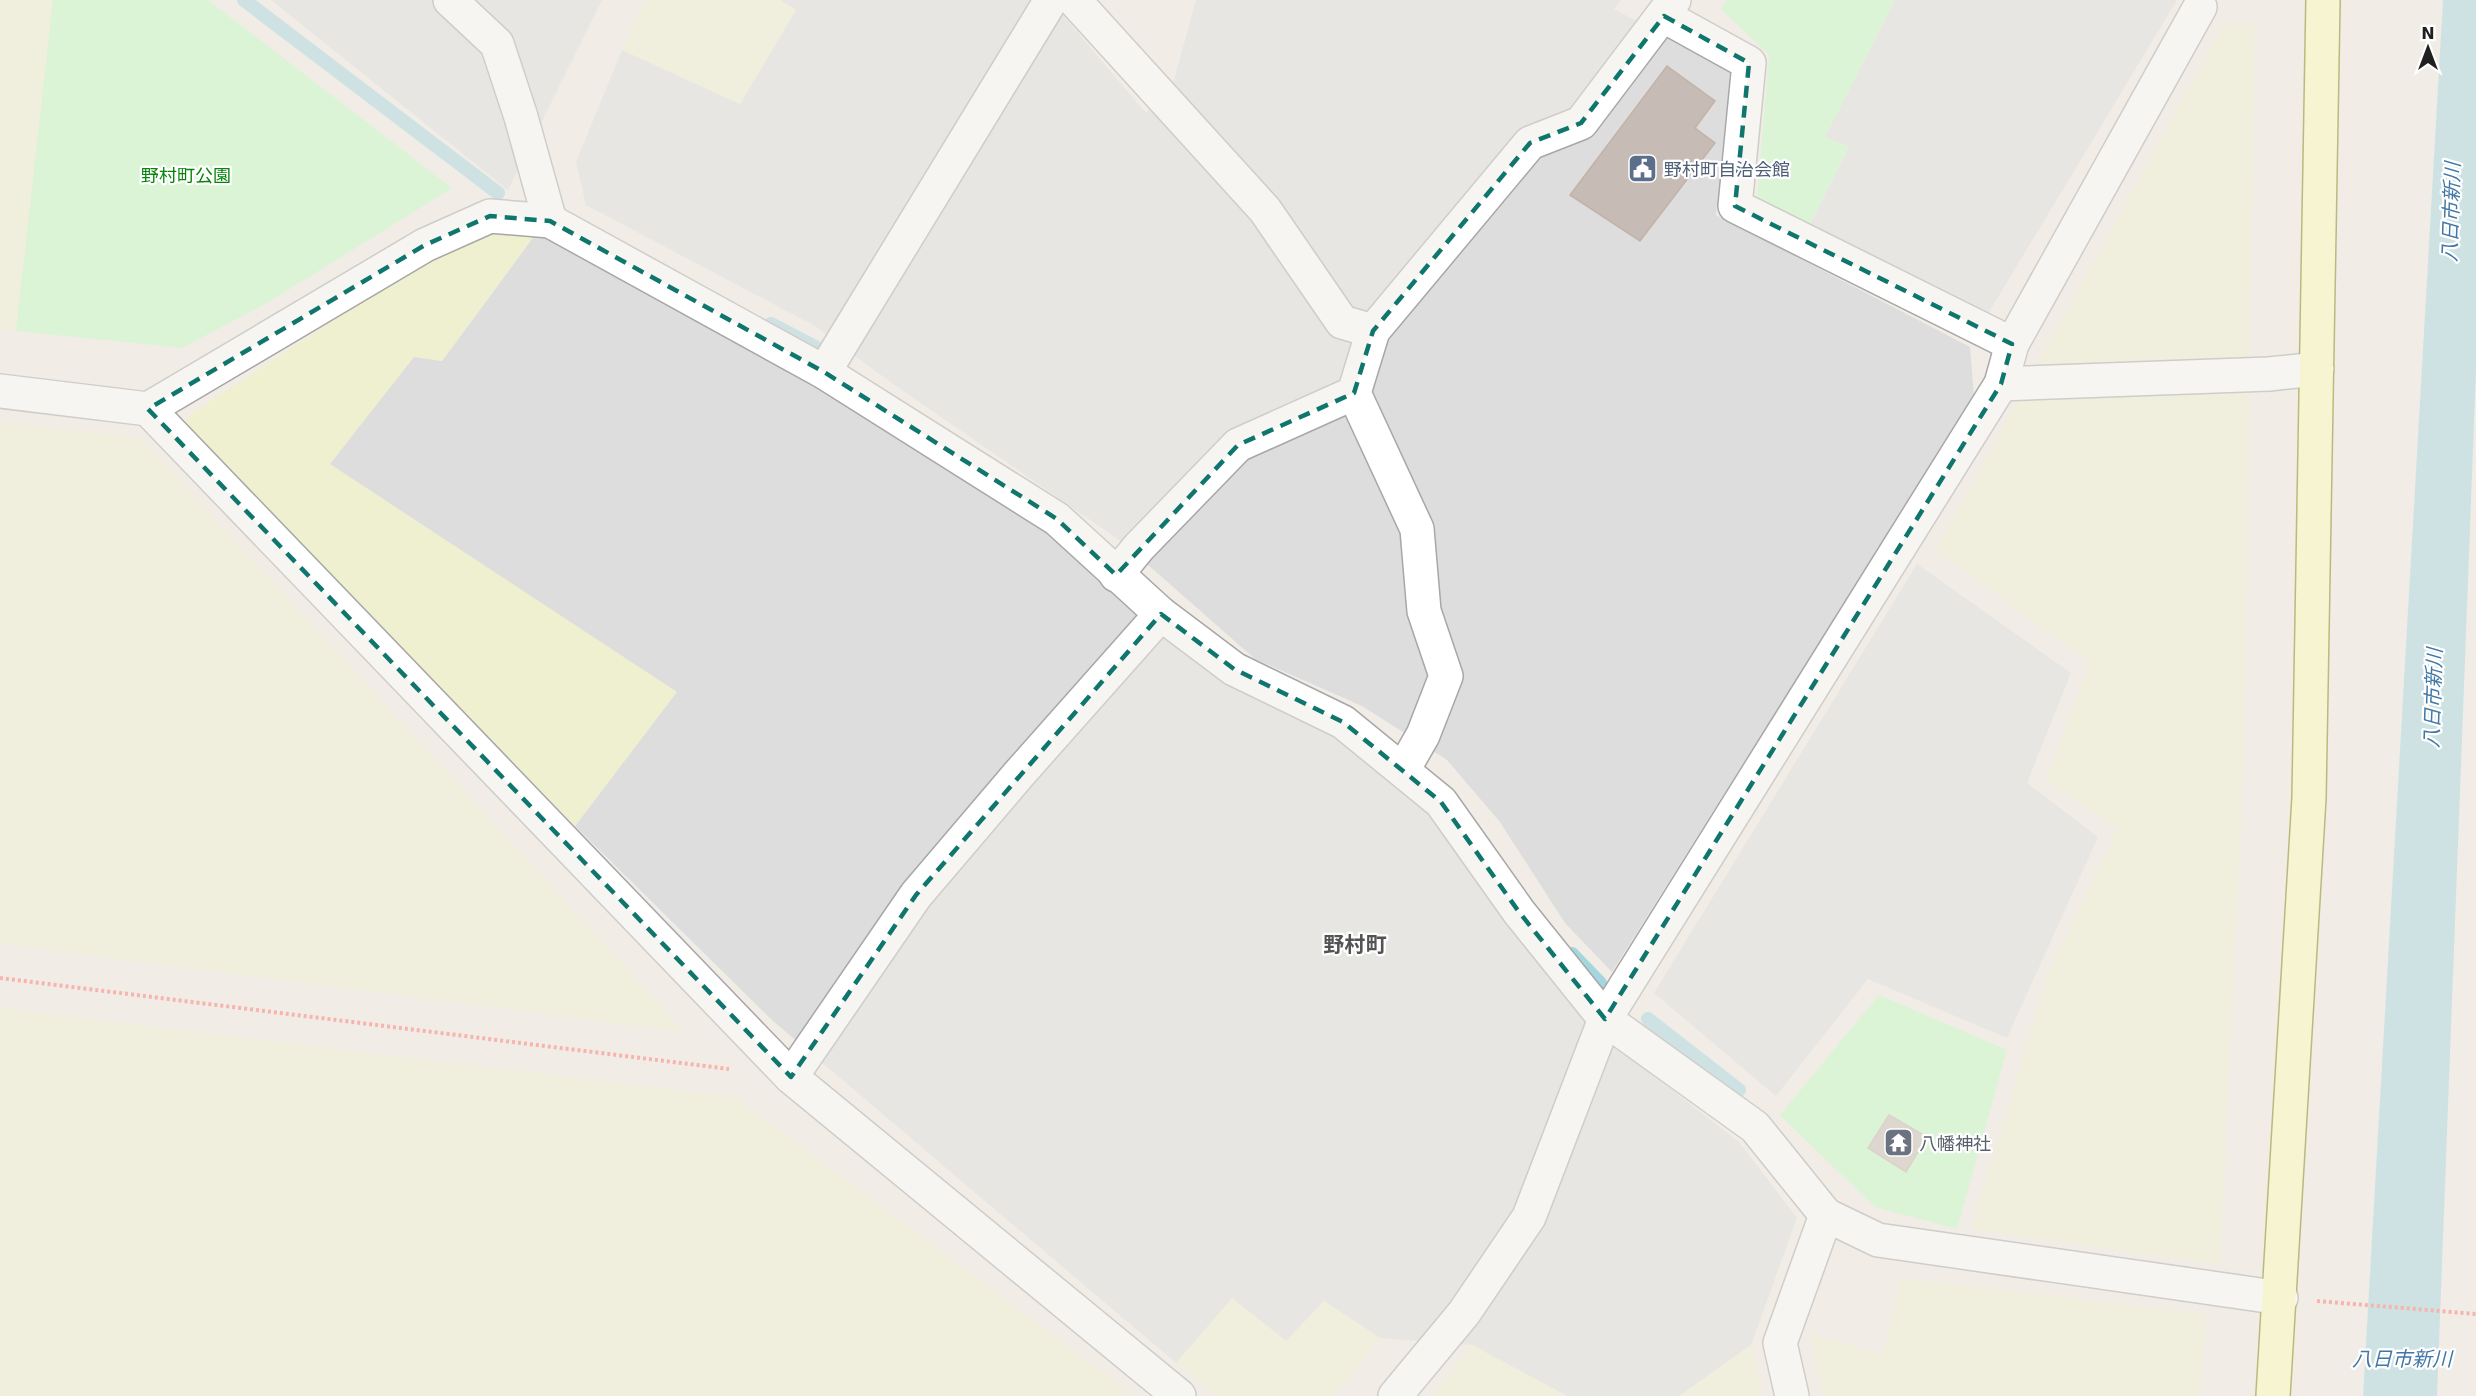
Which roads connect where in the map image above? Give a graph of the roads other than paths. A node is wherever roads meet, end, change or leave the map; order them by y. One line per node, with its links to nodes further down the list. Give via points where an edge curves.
1 (450, 0): 7 (street, via 497,44)
2 (1051, 0): 11 (street)
3 (1074, 0): 8 (street, via 1265,210 1342,322)
4 (2323, 0): 10 (street)
5 (2200, 7): 9 (street)
6 (1669, 8): 8 (street, via 1581,123 1530,143); 9 (street, via 1749,63 1735,206)
7 (550, 221): 11 (street); 15 (street, via 490,216 425,245)
8 (1374, 331): 14 (street)
9 (2012, 344): 12 (street)
10 (2317, 369): 12 (street); 22 (street, via 2309,798)
11 (824, 372): 16 (street, via 1057,519)
12 (2001, 384): 19 (street)
13 (0, 391): 15 (street)
14 (1354, 393): 16 (street, via 1238,446); 18 (street, via 1417,529 1424,611 1446,676 1423,735)
15 (148, 409): 20 (street)
16 (1116, 575): 17 (street)
17 (1161, 614): 18 (street, via 1234,669 1343,722); 20 (street, via 916,895)
18 (1404, 769): 19 (street, via 1441,802 1519,912)
19 (1605, 1019): 21 (street, via 1755,1127); 24 (street, via 1529,1217 1464,1313)
20 (791, 1077): 23 (street)
21 (1826, 1215): 22 (street, via 1878,1240); 25 (street, via 1780,1343)
22 (2281, 1298): 26 (street)
23 (1179, 1396)
24 (1395, 1396)
25 (1792, 1396)
26 (2273, 1396)

